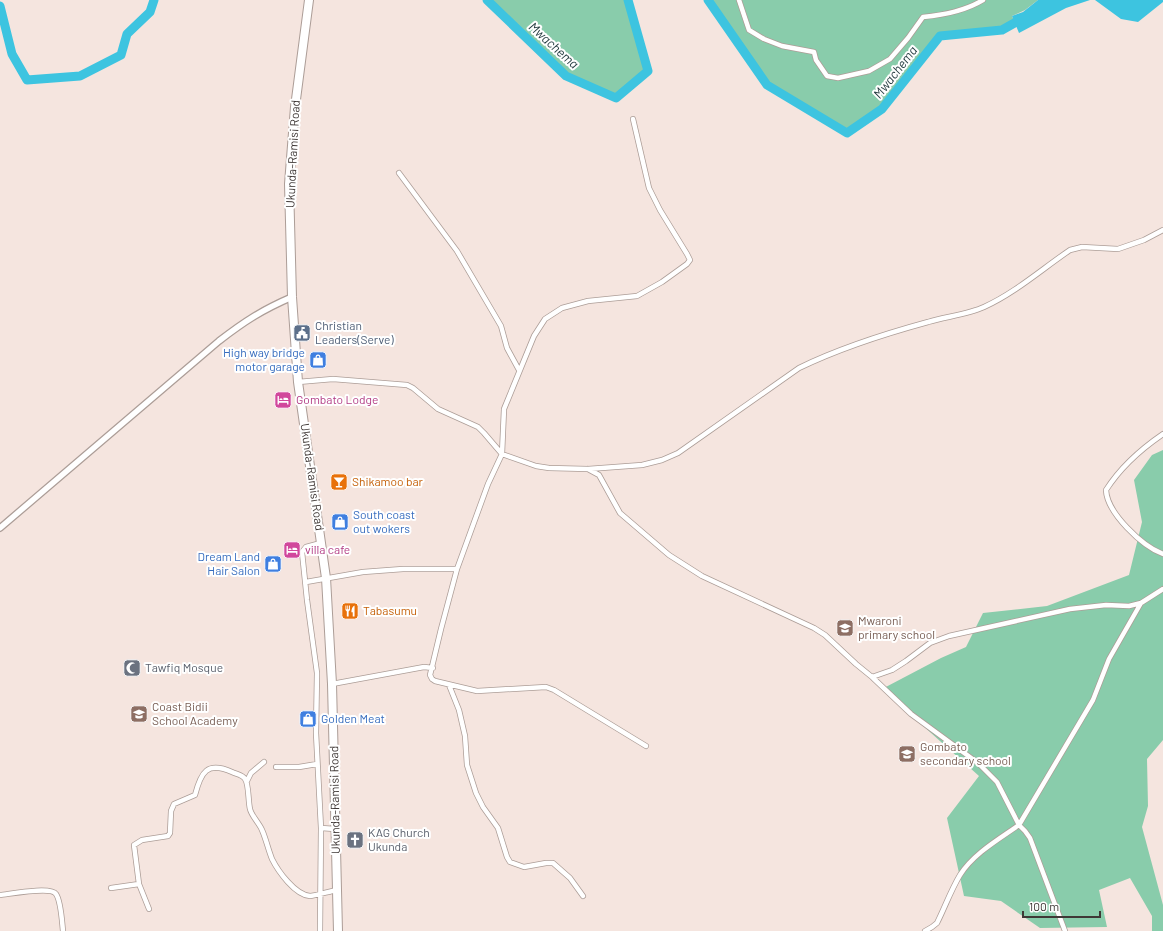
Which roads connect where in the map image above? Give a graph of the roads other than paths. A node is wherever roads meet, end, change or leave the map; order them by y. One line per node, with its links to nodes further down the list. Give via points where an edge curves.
1 (309, 0): 7 (highway, Ukunda-Ramisi Road, via 295,107 289,184)
2 (738, 0): 3 (street, via 749,30 782,46 814,52 816,60 827,76 838,78 869,71 890,59 923,17 944,15)
3 (984, 0)
4 (633, 119): 8 (street, via 648,188 690,260 662,282 637,296 588,301 562,308 545,319 534,336)
5 (399, 173): 8 (street, via 457,251 501,326 506,348)
6 (1163, 230): 12 (street, via 1118,249 1082,247 1070,250 983,308 868,339 814,361 799,368 678,453 662,460 642,465)
7 (292, 297): 9 (highway, Ukunda-Ramisi Road); 13 (street, via 268,307 245,321)
8 (519, 370): 11 (street, via 504,409)
9 (298, 382): 11 (street, via 333,379 407,385 438,409 478,427); 14 (highway, Ukunda-Ramisi Road)
10 (1163, 434): 15 (street, via 1144,448 1113,479 1106,490 1108,502 1131,533)
11 (502, 454): 12 (street, via 536,466); 16 (street, via 485,491)
12 (588, 469): 22 (street, via 599,475 620,513 669,555 702,576 826,635)
13 (0, 528)
14 (321, 543): 17 (highway, Ukunda-Ramisi Road); 18 (street, via 306,547 302,552)
15 (1163, 554)
16 (457, 569): 17 (street, via 403,569); 21 (street)
17 (326, 578): 18 (street); 23 (highway, Ukunda-Ramisi Road)
18 (306, 582): 27 (street, via 317,673)
19 (1163, 589): 20 (street)
20 (1141, 603): 22 (street, via 1070,609 949,636 930,643 892,670); 30 (street, via 1109,659 1094,700)
21 (433, 668): 23 (street, via 424,667); 24 (street, via 430,675 432,679)
22 (872, 677): 30 (street, via 911,714 978,763 997,782)
23 (332, 684): 32 (highway, Ukunda-Ramisi Road)
24 (449, 685): 25 (street, via 477,691 546,687); 38 (street, via 459,710 465,736 467,765 476,793 498,828 510,862 524,867 553,863 570,878)
25 (646, 746)
26 (264, 762): 29 (street)
27 (318, 764): 28 (street); 31 (street)
28 (276, 767)
29 (247, 781): 33 (street, via 244,777 220,767 207,769 200,779 195,795 174,804 168,836 142,840 134,845); 36 (street, via 250,811 257,820 272,858 284,878 299,892 310,896)
30 (1019, 825): 43 (street, via 970,863 960,875 937,923); 44 (street, via 1030,838)
31 (321, 828): 32 (street); 36 (street)
32 (335, 829): 35 (highway, Ukunda-Ramisi Road)
33 (139, 884): 34 (street); 39 (street)
34 (111, 888)
35 (337, 890): 36 (street); 42 (highway, Ukunda-Ramisi Road)
36 (319, 894): 41 (street)
37 (0, 895): 40 (street, via 53,891 57,894)
38 (583, 896)
39 (149, 909)
40 (63, 931)
41 (320, 931)
42 (338, 931)
43 (925, 931)
44 (1065, 931)

